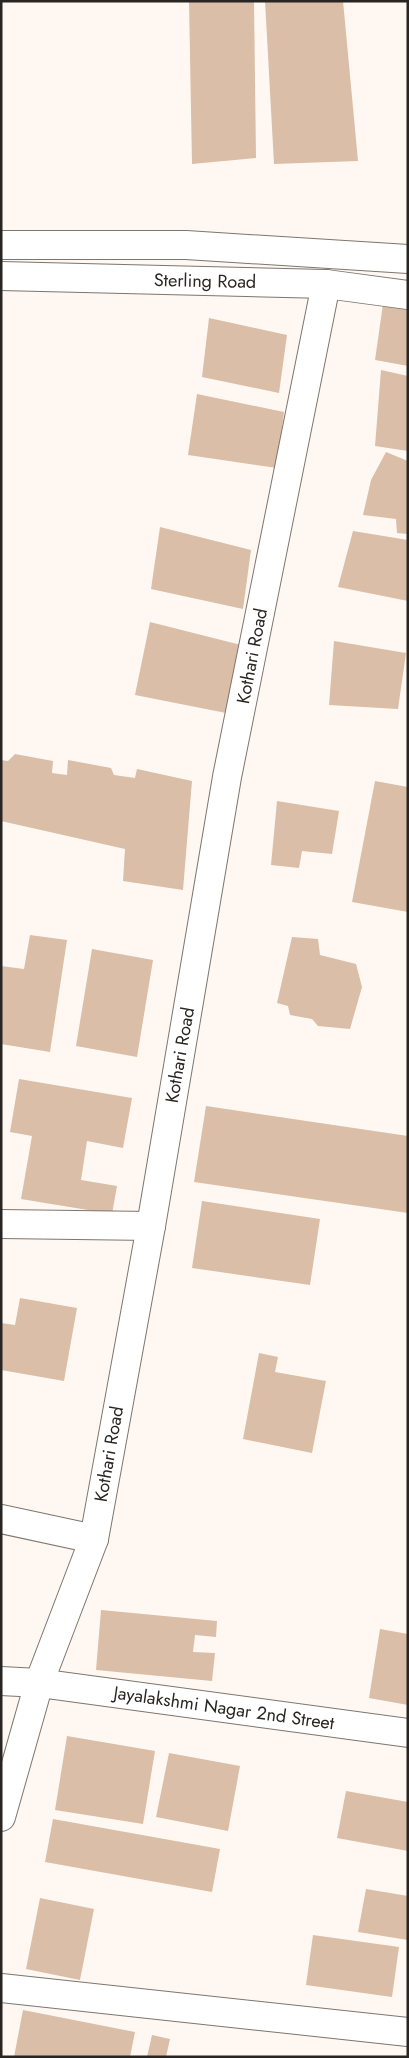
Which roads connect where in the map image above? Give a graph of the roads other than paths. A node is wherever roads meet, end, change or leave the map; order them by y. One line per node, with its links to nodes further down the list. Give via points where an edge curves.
1 (1, 245): 2 (street, Sterling Road, via 186,246)
2 (408, 259)
3 (1, 276): 4 (street, Sterling Road)
4 (326, 284): 5 (street, Sterling Road); 7 (street, Kothari Road, via 227,777)
5 (408, 295)
6 (1, 1224): 7 (street)
7 (150, 1226): 9 (street, Kothari Road)
8 (1, 1519): 9 (street)
9 (94, 1539): 11 (street, Kothari Road)
10 (1, 1682): 11 (street, Jayalakshmi Nagar 2nd Street)
11 (39, 1683): 12 (street, Jayalakshmi Nagar 2nd Street); 13 (street, Kothari Road)
12 (408, 1733)
13 (1, 1817)
14 (1, 1988): 15 (street)
15 (408, 2032)

